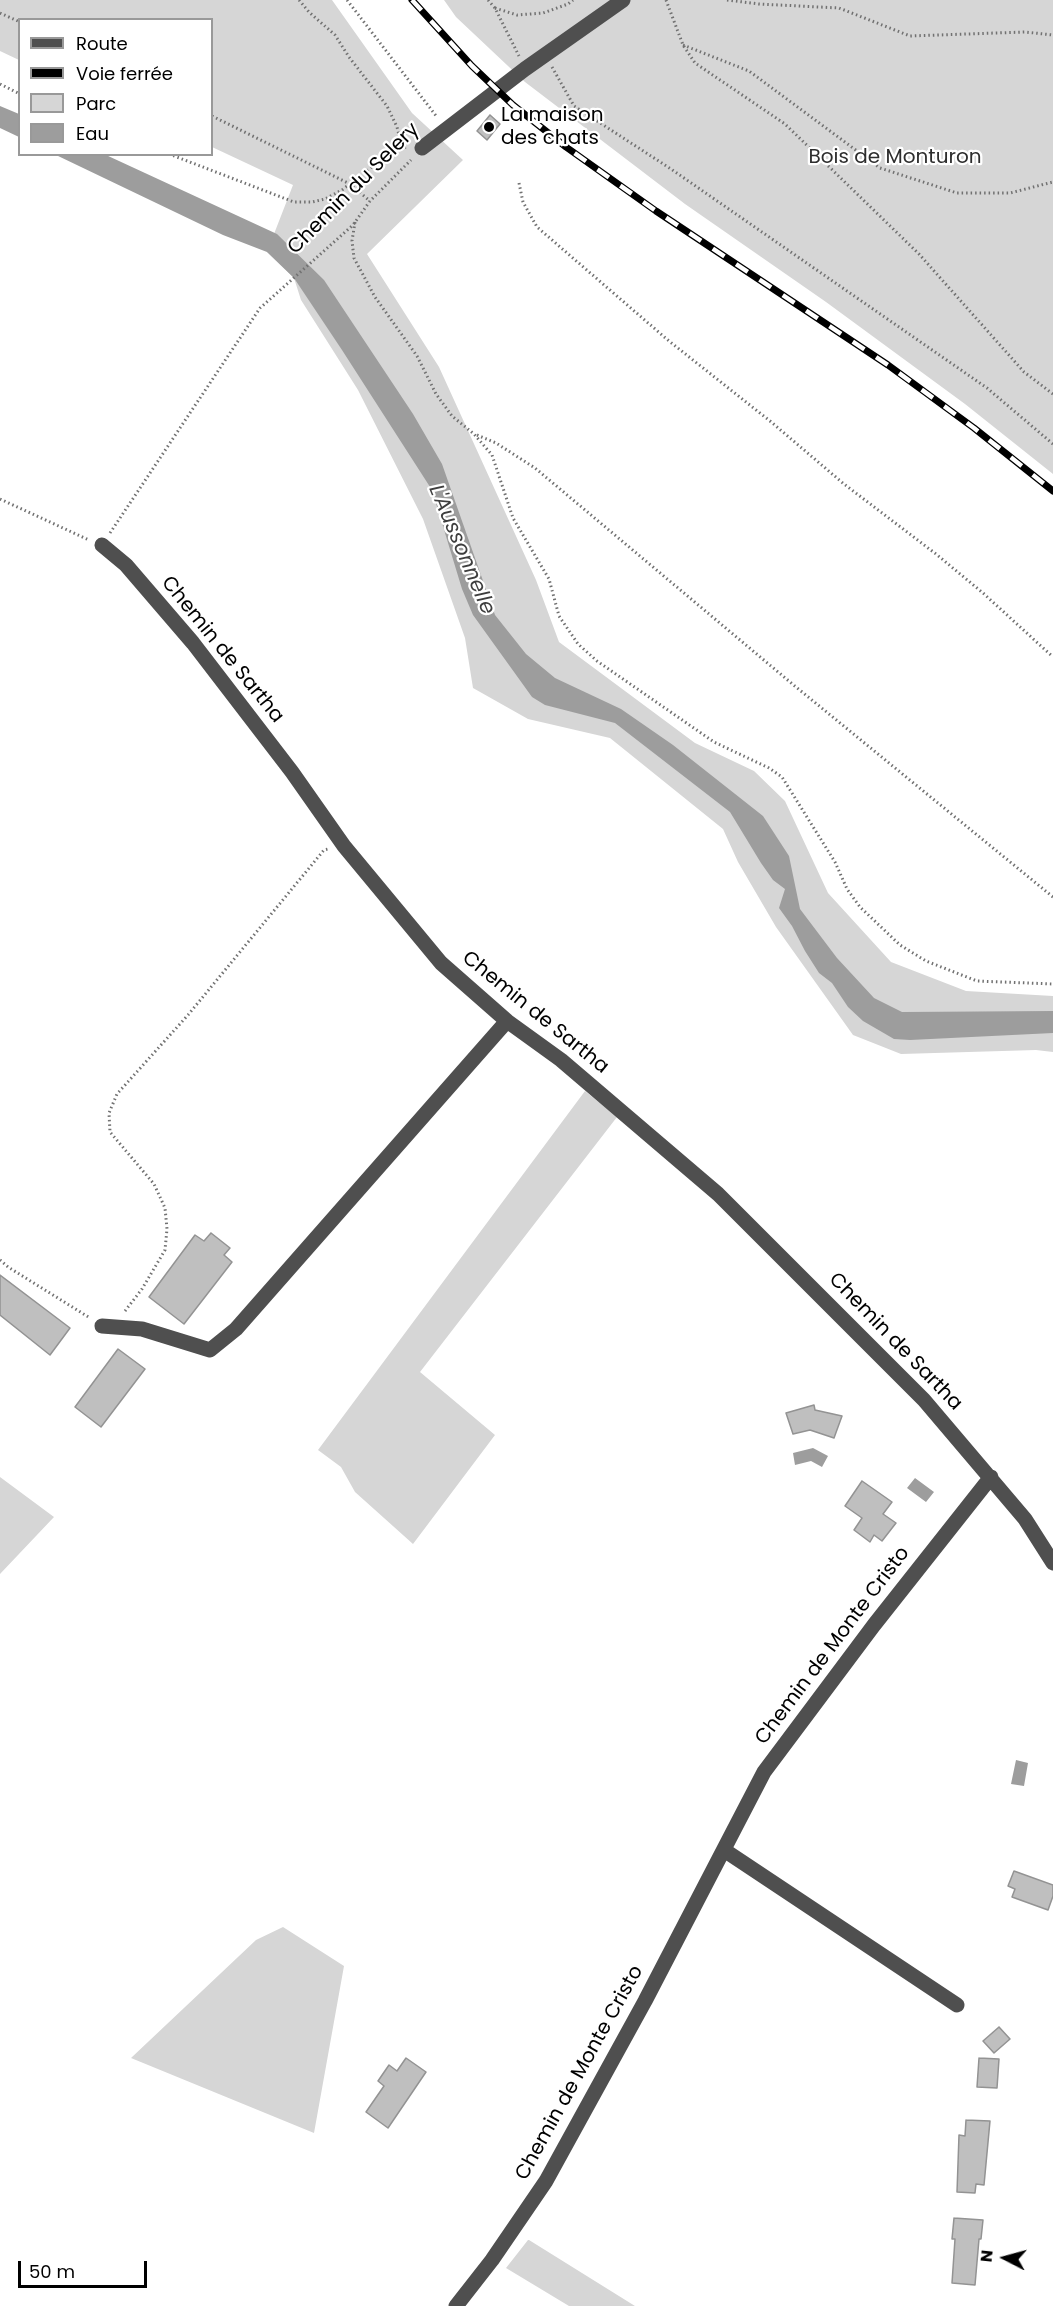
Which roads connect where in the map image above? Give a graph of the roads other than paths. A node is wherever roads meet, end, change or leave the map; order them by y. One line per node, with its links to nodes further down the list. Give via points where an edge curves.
1 (623, 0): 2 (street, Chemin du Selery)
2 (422, 148)
3 (102, 544): 4 (street, Chemin de Sartha, via 126,565 193,643 344,846 441,963)
4 (507, 1021): 5 (street, via 236,1329 210,1350 142,1329); 6 (street, Chemin de Sartha, via 561,1060 718,1194 916,1392)
5 (102, 1326)
6 (991, 1477): 7 (street, Chemin de Sartha, via 1025,1519); 8 (street, Chemin de Monte Cristo, via 764,1772)
7 (1053, 1563)
8 (724, 1850): 9 (street); 10 (street, Chemin de Monte Cristo, via 546,2181)
9 (957, 2005)
10 (456, 2306)

